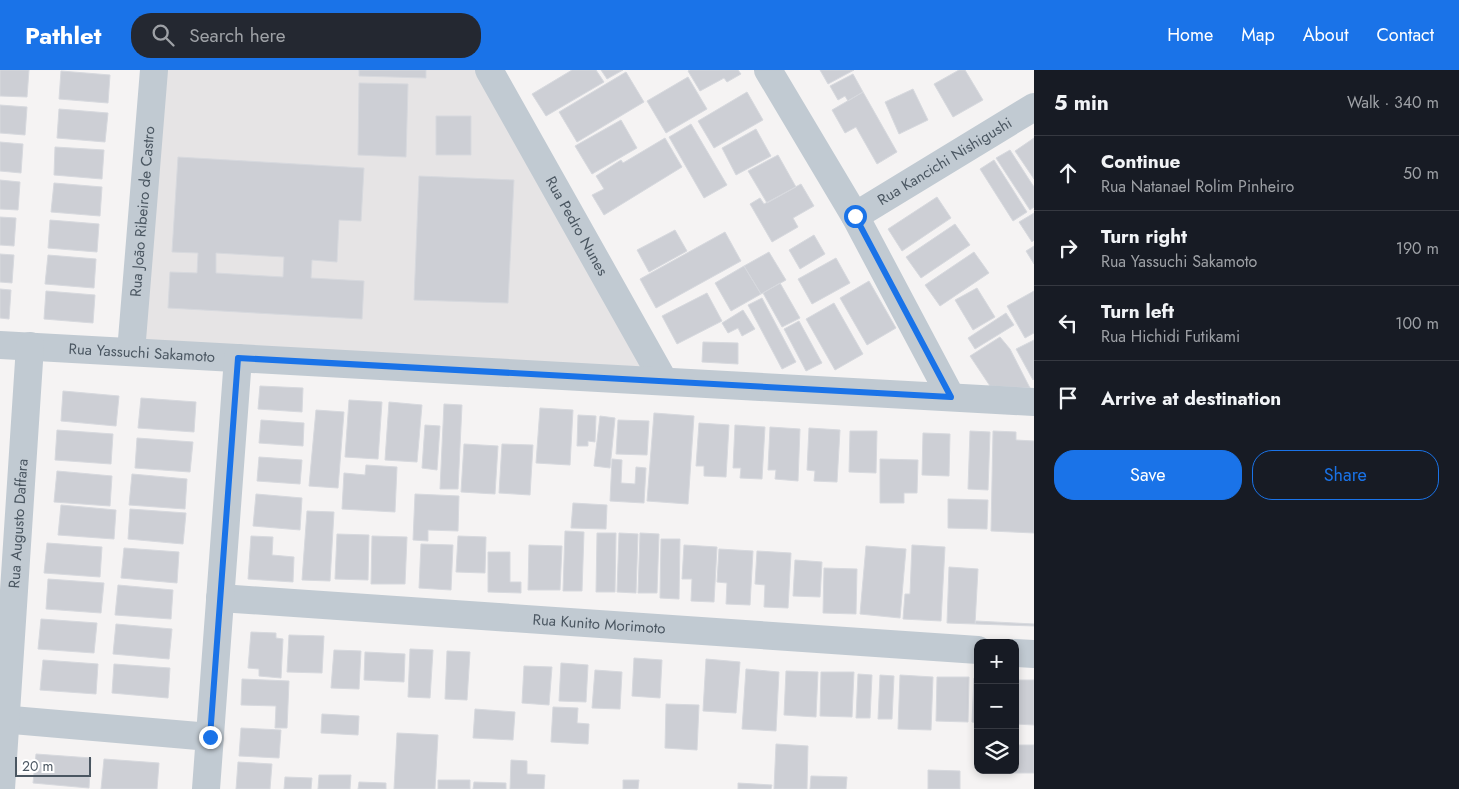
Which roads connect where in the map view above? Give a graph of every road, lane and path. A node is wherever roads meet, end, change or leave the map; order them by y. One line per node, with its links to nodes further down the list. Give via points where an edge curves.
1 (154, 70): 8 (street, Rua João Ribeiro de Castro)
2 (489, 70): 10 (street, Rua Pedro Nunes)
3 (768, 70): 5 (street)
4 (1034, 108): 5 (street, Rua Kancichi Nishigushi)
5 (855, 216): 11 (street)
6 (0, 345): 7 (street, Rua Yassuchi Sakamoto)
7 (30, 346): 8 (street, Rua Yassuchi Sakamoto); 17 (street, Rua Augusto Daffara)
8 (131, 352): 9 (street, Rua Yassuchi Sakamoto)
9 (238, 358): 10 (street, Rua Yassuchi Sakamoto); 13 (street)
10 (664, 381): 11 (street, Rua Yassuchi Sakamoto)
11 (951, 397): 12 (street, Rua Yassuchi Sakamoto)
12 (1034, 402)
13 (220, 598): 14 (street, Rua Kunito Morimoto); 18 (street)
14 (974, 650)
15 (1019, 653): 16 (street)
16 (1034, 654)
17 (3, 719): 18 (street); 19 (street, Rua Augusto Daffara)
18 (210, 737): 20 (street)
19 (1, 789)
20 (206, 789)

